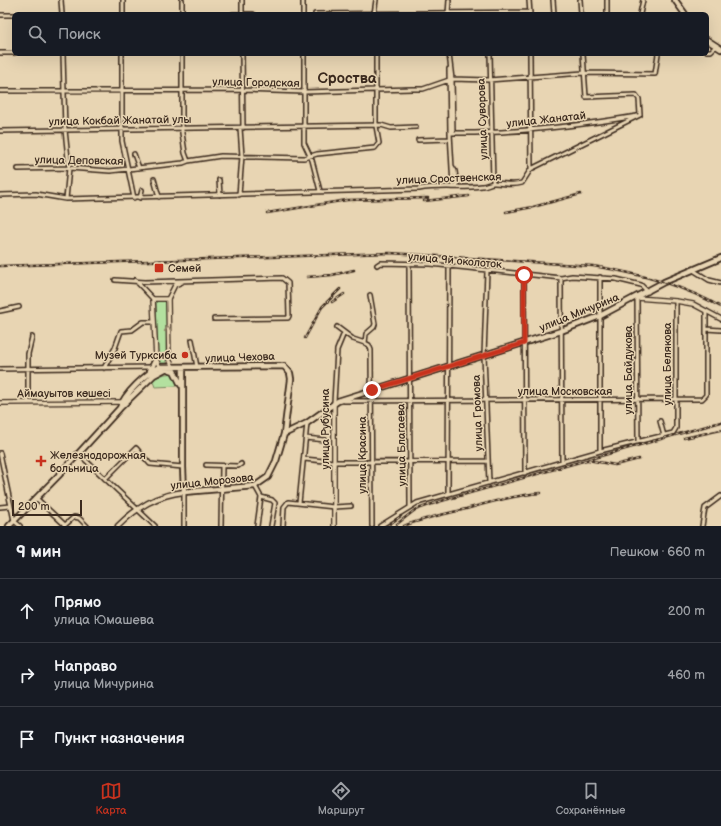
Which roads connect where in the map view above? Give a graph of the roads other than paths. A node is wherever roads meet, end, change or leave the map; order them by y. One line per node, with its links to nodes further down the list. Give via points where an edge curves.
1 (61, 0): 14 (street)
2 (123, 0): 15 (street)
3 (182, 0): 16 (street)
4 (242, 0): 17 (street)
5 (303, 0): 18 (street)
6 (376, 0): 19 (street)
7 (449, 0): 20 (street)
8 (529, 0): 21 (street)
9 (553, 0): 22 (street)
10 (580, 0): 23 (street)
11 (607, 0): 24 (street)
12 (643, 0): 25 (street)
13 (675, 0): 26 (main road)
14 (62, 12)
15 (123, 12)
16 (182, 12)
17 (242, 12)
18 (303, 12)
19 (374, 12)
20 (448, 12)
21 (530, 12)
22 (554, 12)
23 (581, 12)
24 (607, 12)
25 (640, 12)
26 (684, 12)
27 (0, 15): 28 (street)
28 (12, 15)
29 (709, 42): 30 (main road)
30 (715, 47): 31 (main road); 32 (street)
31 (721, 49)
32 (709, 52)
33 (0, 53): 34 (street)
34 (12, 53)
35 (63, 56): 54 (street)
36 (122, 56): 55 (street)
37 (182, 56): 53 (street)
38 (242, 56): 50 (street)
39 (304, 56): 56 (street)
40 (376, 56): 51 (street)
41 (449, 56): 48 (street)
42 (490, 56): 49 (street, улица Суворова)
43 (530, 56): 47 (street)
44 (583, 56): 46 (street)
45 (658, 56): 46 (street, улица Городская, via 655,74)
46 (583, 73): 47 (street, улица Городская); 57 (street, via 586,97 636,95 639,99)
47 (529, 77): 49 (street, улица Городская); 66 (street)
48 (450, 80): 49 (street, улица Городская); 51 (street, улица Городская, via 423,89); 67 (street)
49 (489, 80): 68 (street, улица Суворова)
50 (242, 90): 53 (street, улица Городская); 56 (street, улица Городская); 62 (street)
51 (376, 90): 56 (street, улица Городская); 59 (street)
52 (0, 91): 54 (street, улица Городская)
53 (183, 91): 55 (street, улица Городская); 61 (street)
54 (63, 92): 55 (street, улица Городская); 64 (street)
55 (122, 92): 65 (street)
56 (304, 92): 58 (street)
57 (640, 115): 66 (street, улица Жанатай, via 590,124); 79 (street, улица Сроственская)
58 (304, 126): 59 (street, улица Кокбай Жанатай улы); 62 (street, улица Кокбай Жанатай улы); 73 (street, via 304,143)
59 (376, 126): 60 (street, улица Кокбай Жанатай улы); 73 (street, улица Деповская, via 379,143 374,148)
60 (416, 127)
61 (183, 128): 62 (street, улица Кокбай Жанатай улы); 65 (street, улица Кокбай Жанатай улы); 74 (street, via 183,146)
62 (242, 128): 72 (street)
63 (0, 130): 64 (street, улица Кокбай Жанатай улы)
64 (65, 130): 65 (street, улица Кокбай Жанатай улы); 75 (street)
65 (123, 130): 78 (street, via 122,141)
66 (530, 130): 68 (street, улица Жанатай); 79 (street)
67 (451, 133): 68 (street, улица Жанатай); 69 (street)
68 (491, 134): 82 (street, улица Суворова)
69 (450, 139): 70 (street); 83 (street)
70 (418, 140)
71 (134, 154): 76 (street, улица Деповская)
72 (242, 156): 73 (street, улица Деповская); 74 (street, улица Деповская); 86 (street)
73 (310, 156): 85 (street)
74 (188, 161): 76 (street, улица Деповская)
75 (69, 168): 77 (street, улица Деповская); 78 (street, улица Деповская); 92 (street)
76 (139, 168): 78 (street, улица Деповская)
77 (18, 169)
78 (128, 170): 90 (street)
79 (531, 170): 82 (street, улица Сроственская, via 522,183)
80 (154, 179): 89 (street)
81 (219, 180): 88 (street)
82 (493, 183): 83 (street, улица Сроственская, via 484,186)
83 (455, 186): 85 (street, улица Сроственская)
84 (142, 190): 91 (street)
85 (320, 191): 86 (street, улица Сроственская)
86 (239, 194): 88 (street, улица Сроственская)
87 (0, 195): 92 (street, улица Сроственская, via 36,194)
88 (220, 195): 89 (street, улица Сроственская)
89 (158, 197): 91 (street, улица Сроственская)
90 (134, 198): 91 (street, улица Сроственская); 92 (street, улица Сроственская)
91 (140, 198)
92 (66, 199)
93 (721, 258): 97 (main road, улица Мичурина)
94 (409, 264): 95 (street, улица 9й околоток); 96 (street, улица 9й околоток); 141 (street, улица Благаева)
95 (377, 265)
96 (449, 266): 98 (street, улица 9й околоток); 131 (street)
97 (693, 270): 105 (street, via 709,280); 106 (main road, улица Мичурина, via 670,279)
98 (487, 271): 99 (street, улица 9й околоток); 128 (street, улица Громова)
99 (524, 275): 101 (street, улица 9й околоток); 127 (street)
100 (600, 277): 101 (street, улица 9й околоток); 106 (street, улица 9й околоток, via 641,285); 115 (street)
101 (561, 278): 122 (street)
102 (115, 280): 103 (street)
103 (135, 280): 104 (street); 109 (street)
104 (186, 280): 110 (street, via 175,285); 116 (street, via 282,278 288,283 288,318)
105 (721, 283)
106 (648, 292): 108 (main road, улица Мичурина)
107 (370, 296): 126 (street, via 375,324 366,334)
108 (637, 298): 111 (street); 115 (main road, улица Мичурина); 151 (street, улица Байдукова)
109 (153, 299): 110 (street); 118 (street)
110 (168, 299): 130 (street, one-way to 110)
111 (676, 301): 114 (street, via 692,304); 152 (street, улица Белякова)
112 (19, 307): 113 (street)
113 (0, 310)
114 (706, 311): 117 (street); 120 (street, улица Московская)
115 (600, 316): 122 (main road, улица Мичурина); 150 (street)
116 (214, 319)
117 (721, 319)
118 (154, 322): 129 (street); 136 (street, via 143,322 132,330 121,331 113,353)
119 (337, 327): 123 (street)
120 (706, 329): 121 (street); 152 (street, улица Московская, via 705,397)
121 (721, 330)
122 (561, 331): 127 (main road, улица Мичурина); 149 (street)
123 (344, 333): 126 (street); 156 (street, улица Рубусина, via 337,350)
124 (32, 337): 139 (street)
125 (192, 340): 135 (street, улица Чехова)
126 (365, 343): 143 (street, улица Красина, via 371,350)
127 (524, 343): 128 (main road, улица Мичурина); 148 (street)
128 (484, 355): 131 (main road, улица Мичурина); 147 (street, улица Громова)
129 (156, 358): 132 (main road); 137 (street)
130 (169, 359): 133 (street); 137 (street)
131 (449, 366): 141 (main road, улица Мичурина); 146 (street)
132 (153, 367): 136 (street, улица Чехова); 137 (street, улица Чехова); 140 (main road)
133 (173, 367): 134 (main road, улица Чехова); 137 (main road, улица Чехова)
134 (183, 367): 135 (main road, улица Чехова); 142 (main road)
135 (197, 367): 161 (main road, улица Чехова, via 284,366 291,379)
136 (103, 368): 139 (street, улица Чехова)
137 (163, 368): 140 (main road); 142 (main road, via 174,371); 155 (main road)
138 (0, 369): 139 (street, улица Чехова)
139 (28, 369): 153 (street)
140 (148, 375): 154 (main road)
141 (410, 378): 143 (main road, улица Мичурина); 145 (street, улица Благаева)
142 (182, 388): 180 (main road)
143 (372, 390): 144 (street, улица Красина); 156 (main road, улица Мичурина)
144 (371, 400): 145 (street, улица Московская); 156 (street, улица Московская); 174 (street, улица Красина)
145 (410, 400): 146 (street, улица Московская); 175 (street, улица Благаева)
146 (448, 400): 147 (street, улица Московская); 171 (street)
147 (486, 400): 148 (street, улица Московская); 172 (street, улица Громова)
148 (524, 400): 149 (street, улица Московская); 181 (street)
149 (562, 400): 150 (street, улица Московская); 176 (street)
150 (600, 400): 151 (street, улица Московская); 166 (street)
151 (637, 400): 152 (street, улица Московская); 165 (street, улица Байдукова)
152 (675, 400): 162 (street, улица Белякова, via 676,428 673,433)
153 (28, 402): 154 (street, Аймауытов көшесі); 157 (street, Аймауытов көшесі)
154 (122, 402): 155 (street, Аймауытов көшесі); 158 (main road)
155 (128, 402): 158 (main road)
156 (336, 402): 160 (main road, улица Мичурина); 173 (street, улица Рубусина)
157 (0, 403)
158 (120, 408): 168 (main road)
159 (660, 422): 162 (street)
160 (307, 423): 161 (main road, улица Мичурина); 163 (street)
161 (284, 434): 184 (main road, улица Морозова, via 271,472 262,483)
162 (664, 436): 165 (street)
163 (306, 438): 164 (street, улица Рубусина); 170 (street)
164 (325, 440)
165 (638, 442): 166 (street)
166 (600, 451): 176 (street)
167 (0, 453): 169 (street)
168 (78, 453): 182 (street); 190 (main road)
169 (0, 456): 192 (street)
170 (304, 459): 173 (street); 191 (street)
171 (448, 461): 172 (street); 175 (street); 187 (street)
172 (488, 461): 183 (street, улица Громова)
173 (334, 462): 174 (street); 196 (street, улица Рубусина)
174 (371, 462): 175 (street); 211 (street, улица Красина)
175 (410, 462): 194 (street, улица Благаева)
176 (562, 462): 181 (street)
177 (241, 464): 179 (street)
178 (206, 465): 179 (street)
179 (222, 466): 185 (street)
180 (183, 467): 182 (street, via 150,464 136,448); 186 (main road)
181 (525, 472): 183 (street)
182 (105, 479): 197 (street)
183 (489, 483): 187 (street)
184 (255, 486): 185 (main road, улица Морозова); 189 (street)
185 (222, 489): 186 (main road, улица Морозова); 206 (street)
186 (184, 492): 197 (main road, улица Морозова, via 161,496); 205 (street)
187 (448, 494): 194 (street)
188 (721, 496): 213 (street, via 705,508)
189 (261, 497): 207 (street); 208 (street, via 275,503)
190 (36, 498): 198 (main road); 201 (street)
191 (299, 504): 196 (street); 209 (street, via 288,502 284,507)
192 (10, 506): 195 (street); 198 (street)
193 (351, 506): 196 (street)
194 (410, 506): 212 (street)
195 (0, 507)
196 (334, 507): 210 (street, улица Рубусина)
197 (136, 509): 203 (main road, улица Морозова); 204 (street)
198 (14, 520): 199 (main road); 200 (street)
199 (9, 526)
200 (20, 526)
201 (64, 526): 202 (street, via 74,517)
202 (87, 526)
203 (118, 526)
204 (155, 526)
205 (184, 526)
206 (220, 526)
207 (257, 526)
208 (271, 526)
209 (284, 526)
210 (334, 526)
211 (372, 526)
212 (380, 526)
213 (702, 526)

